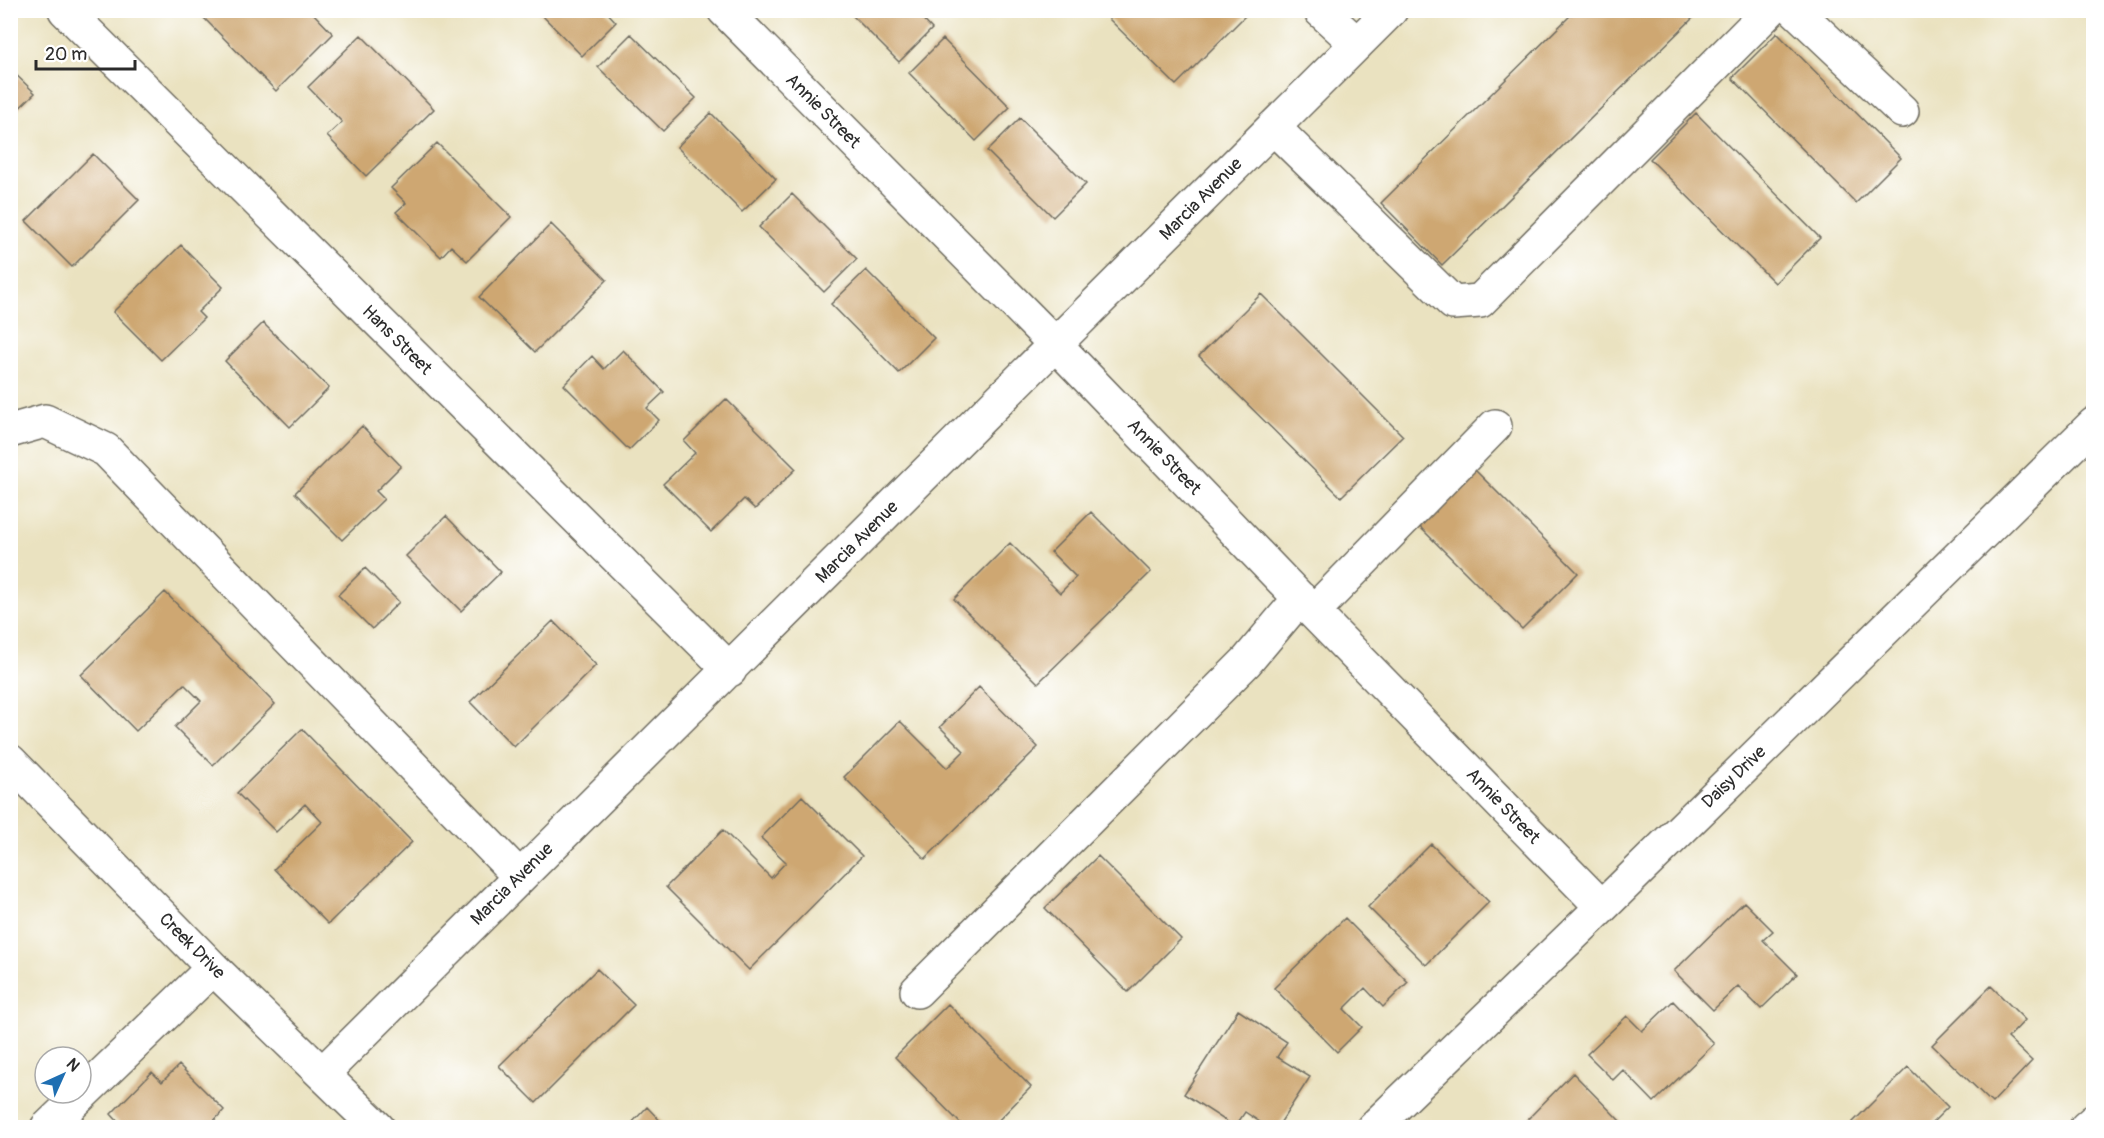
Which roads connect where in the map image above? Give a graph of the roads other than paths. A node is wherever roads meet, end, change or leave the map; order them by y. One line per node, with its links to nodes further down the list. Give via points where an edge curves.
1 (65, 10): 15 (street, Hans Street)
2 (724, 10): 10 (street, Annie Street)
3 (1320, 10): 7 (street)
4 (1391, 10): 7 (street, Marcia Avenue)
5 (1770, 10): 9 (street, via 1480,301 1453,303)
6 (1795, 10): 8 (street)
7 (1356, 44): 9 (street, Marcia Avenue)
8 (1902, 111)
9 (1273, 127): 10 (street, Marcia Avenue)
10 (1055, 344): 14 (street, Annie Street); 15 (street, Marcia Avenue)
11 (2094, 424): 18 (street, Daisy Drive)
12 (1495, 426): 14 (street)
13 (10, 431): 17 (street, via 45,421 106,450)
14 (1306, 605): 18 (street, Annie Street); 20 (street)
15 (730, 670): 17 (street, Marcia Avenue)
16 (10, 761): 19 (street, Creek Drive)
17 (519, 876): 21 (street, Marcia Avenue)
18 (1602, 907): 25 (street, Daisy Drive)
19 (213, 968): 21 (street, Creek Drive); 23 (street)
20 (917, 991)
21 (323, 1073): 24 (street, Creek Drive)
22 (2094, 1121): 26 (street)
23 (47, 1128)
24 (378, 1128)
25 (1373, 1128)
26 (2086, 1128)

